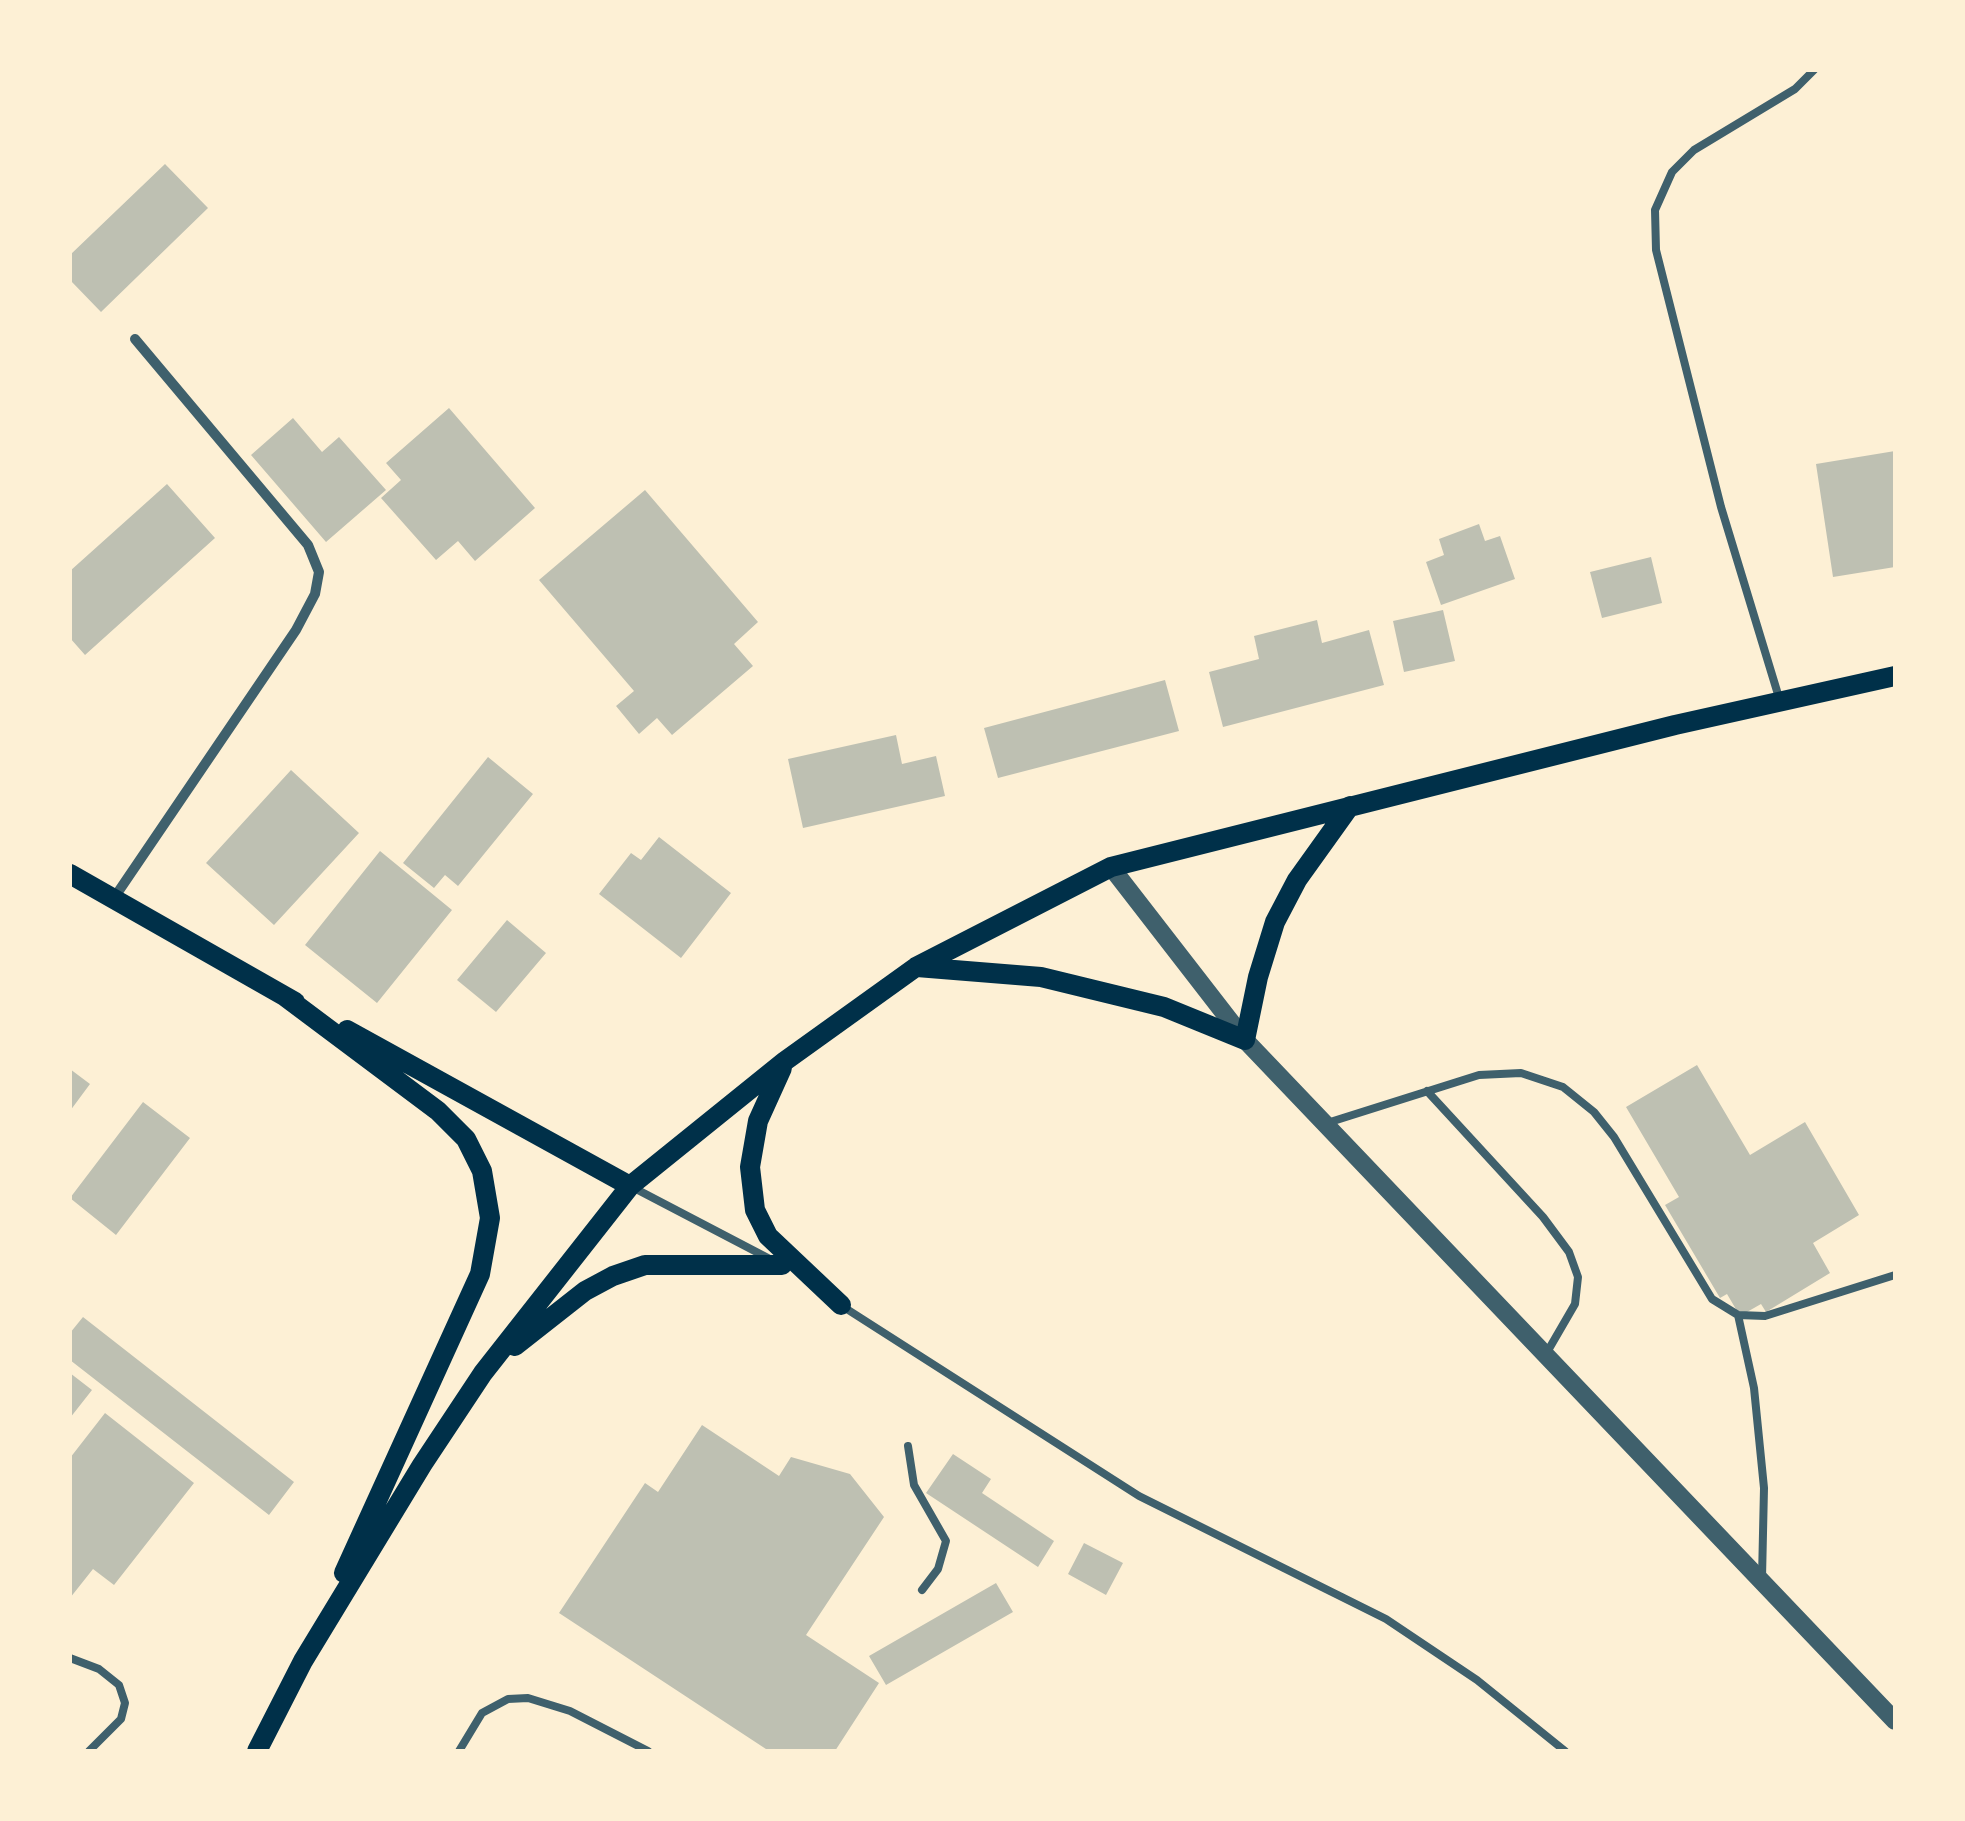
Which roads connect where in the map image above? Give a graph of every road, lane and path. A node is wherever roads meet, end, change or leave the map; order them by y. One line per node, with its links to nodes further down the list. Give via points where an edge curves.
1 (1814, 70): 4 (lane, via 1795,89 1694,150 1672,172 1656,210 1656,250 1720,507)
2 (135, 338): 8 (street, via 308,545 319,572 296,630)
3 (1895, 676): 4 (main road)
4 (1781, 703): 5 (main road)
5 (1350, 806): 6 (main road); 11 (main road, via 1275,922)
6 (1110, 867): 9 (main road); 11 (street)
7 (70, 874): 8 (main road)
8 (114, 898): 10 (main road)
9 (916, 967): 11 (main road, via 1041,977 1164,1007); 12 (main road)
10 (283, 995): 15 (main road); 26 (main road, via 466,1139 482,1171 490,1218 480,1274)
11 (1245, 1040): 14 (street)
12 (786, 1061): 15 (main road); 18 (main road, via 758,1120 750,1167 754,1210 768,1236)
13 (1428, 1091): 14 (lane); 19 (lane, via 1479,1075 1522,1073 1563,1086 1614,1137 1712,1299); 20 (lane, via 1569,1252 1578,1277 1576,1304)
14 (1324, 1124): 20 (street)
15 (630, 1186): 16 (lane); 21 (main road)
16 (782, 1265): 18 (lane); 21 (main road, via 645,1265 613,1276)
17 (1895, 1275): 19 (lane, via 1765,1316)
18 (841, 1305): 32 (lane, via 1138,1496 1386,1619)
19 (1738, 1315): 23 (lane, via 1762,1468)
20 (1545, 1356): 23 (street)
21 (483, 1373): 26 (main road)
22 (908, 1446): 24 (lane, via 914,1485 946,1541 938,1569)
23 (1762, 1582): 27 (street)
24 (922, 1590)
25 (70, 1658): 29 (lane, via 119,1684 125,1703 122,1719)
26 (303, 1661): 28 (main road)
27 (1895, 1720)
28 (263, 1745)
29 (89, 1751)
30 (459, 1751): 31 (lane, via 482,1714 508,1699 528,1698 570,1711)
31 (648, 1751)
32 (1565, 1751)

